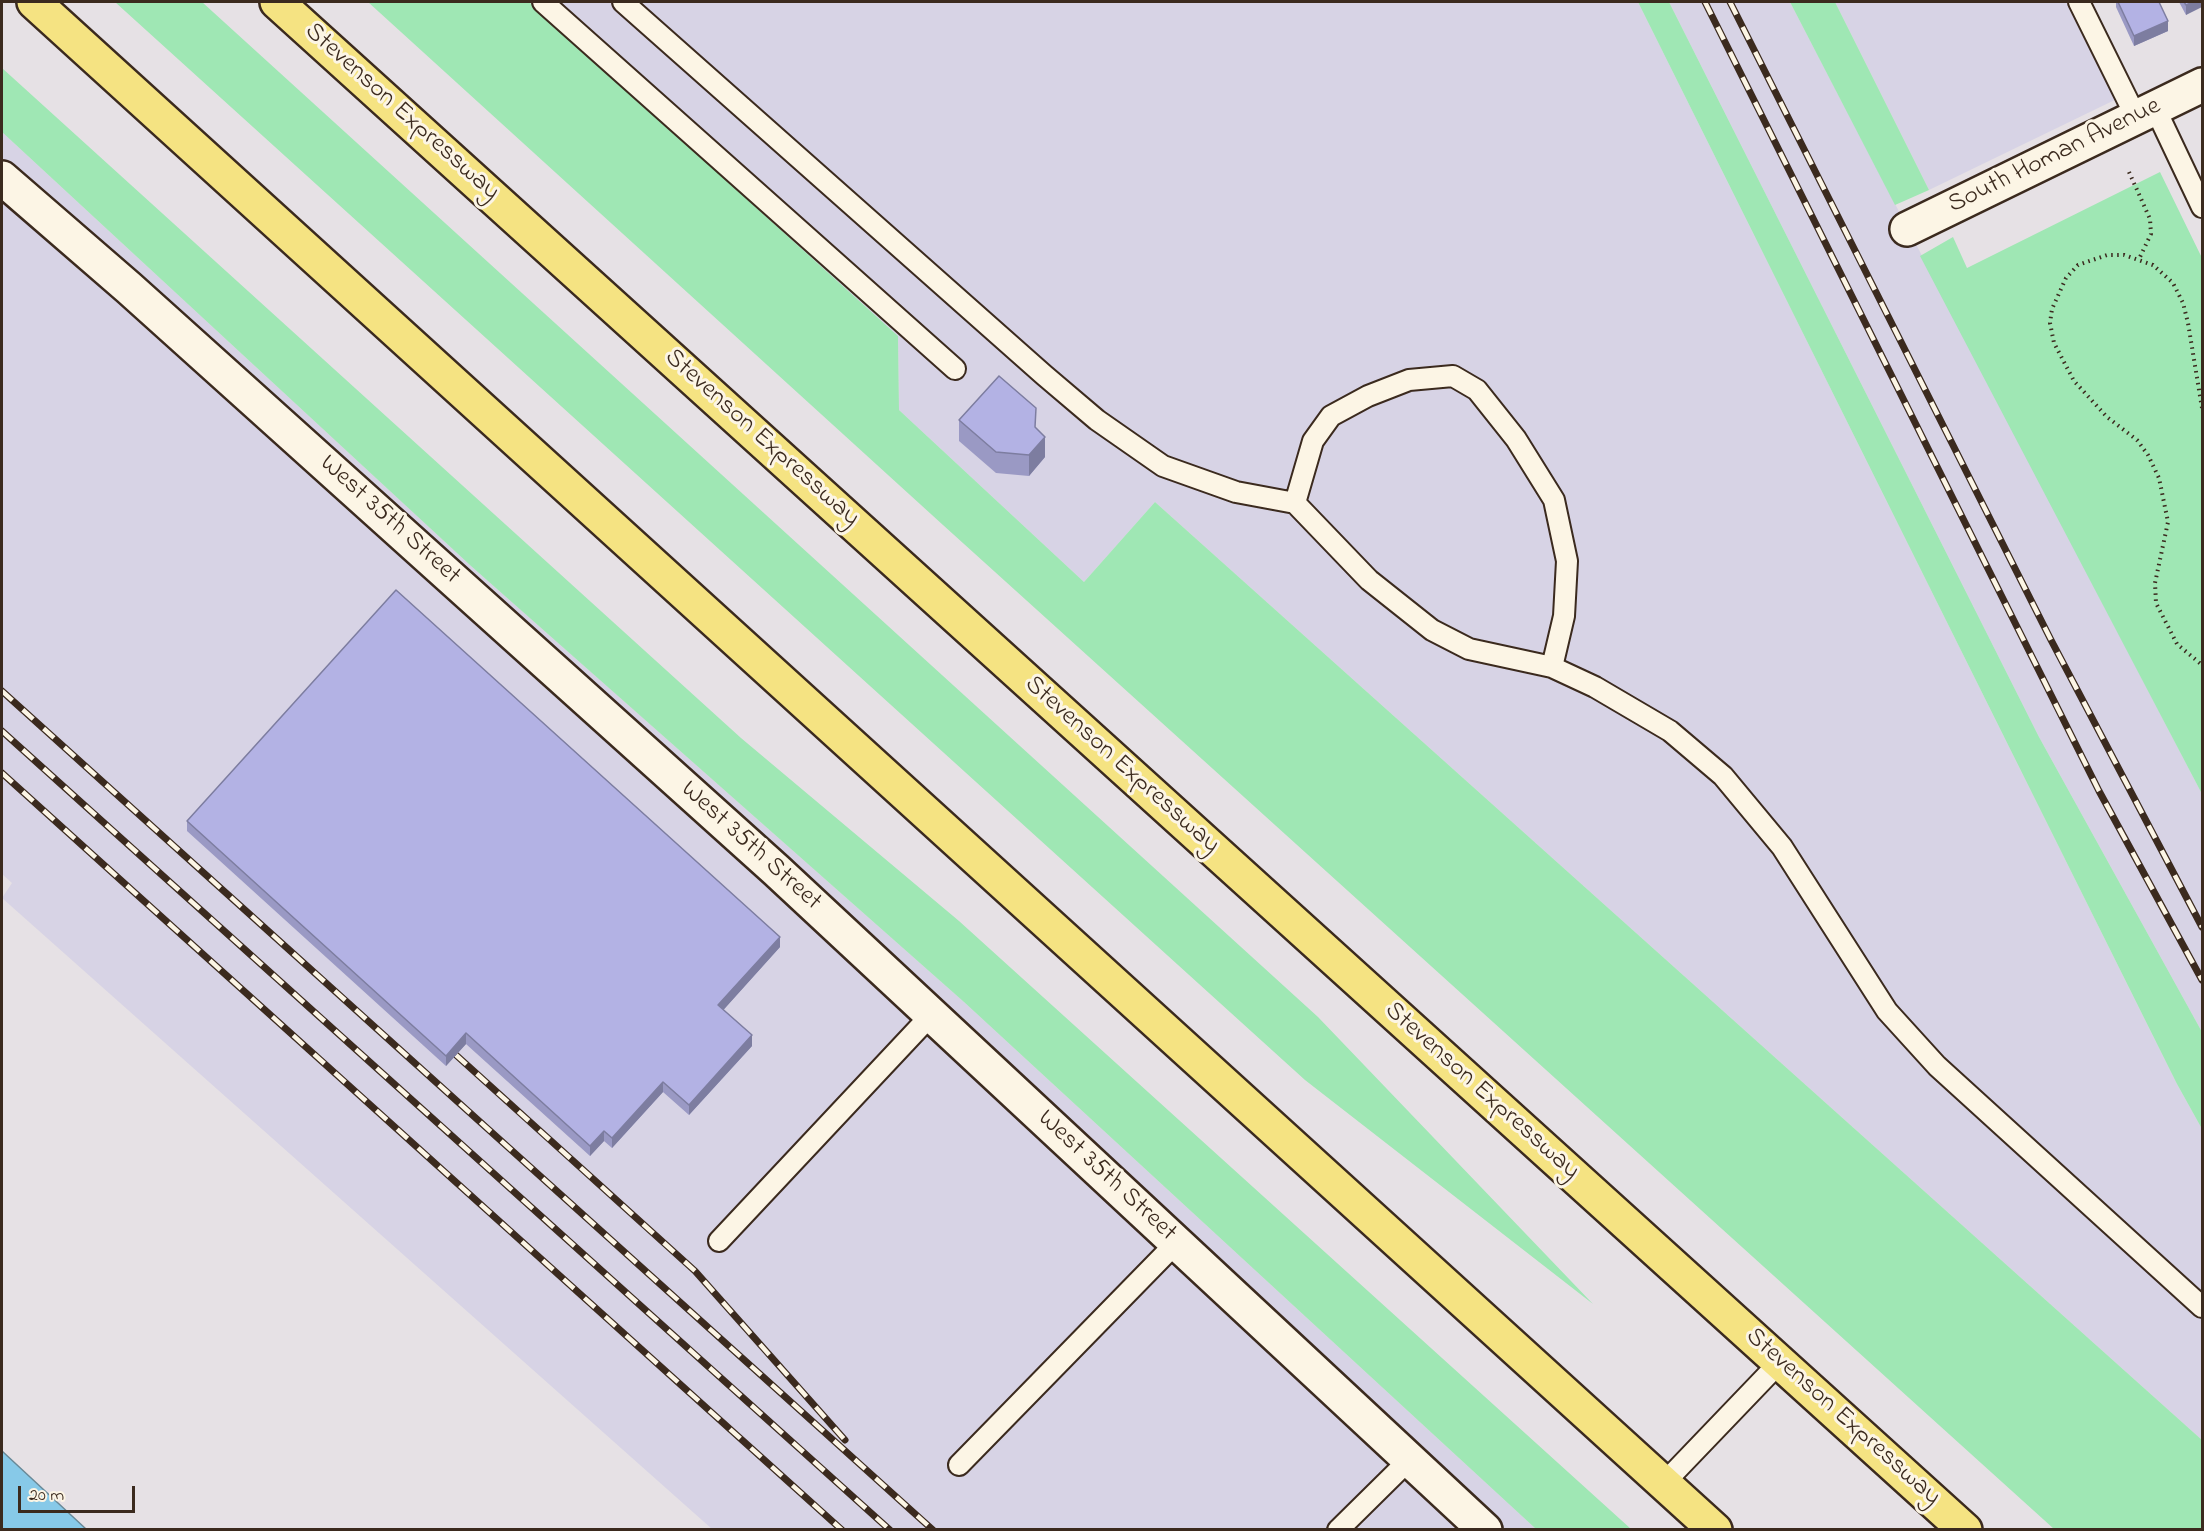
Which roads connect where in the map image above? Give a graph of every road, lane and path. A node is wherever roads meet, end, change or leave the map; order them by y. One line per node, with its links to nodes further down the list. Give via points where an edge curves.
1 (33, 2): 25 (highway)
2 (277, 2): 22 (highway, Stevenson Expressway)
3 (543, 2): 13 (lane)
4 (623, 2): 15 (lane, via 1097,420 1163,466 1236,492)
5 (2079, 2): 7 (lane)
6 (2202, 85): 7 (street, South Homan Avenue)
7 (2145, 113): 10 (lane); 11 (street, South Homan Avenue)
8 (2129, 172): 12 (path, via 2150,219 2151,234)
9 (2, 178): 18 (street, West 35th Street)
10 (2202, 207)
11 (1907, 229)
12 (2139, 259): 14 (path, via 2173,283 2183,303); 16 (path, via 2107,255 2078,265 2066,279 2052,309 2054,343 2074,381 2107,417 2137,440 2159,478 2168,522 2155,583 2156,603 2177,644)
13 (955, 369)
14 (2202, 408)
15 (1295, 503): 17 (lane, via 1369,580 1432,630 1469,649); 17 (lane, via 1313,441 1331,416 1409,380 1453,376 1477,390 1516,439 1554,500 1567,561 1564,616)
16 (2202, 665)
17 (1552, 667): 21 (lane, via 1595,687 1670,732 1723,776 1782,847 1887,1011 1930,1058)
18 (932, 1014): 19 (lane); 20 (street, West 35th Street)
19 (719, 1241)
20 (1176, 1242): 23 (street, West 35th Street); 24 (lane)
21 (2202, 1307)
22 (1780, 1362): 25 (lane); 29 (highway, Stevenson Expressway)
23 (1410, 1459): 26 (lane); 27 (street, West 35th Street)
24 (959, 1465)
25 (1664, 1483): 28 (highway)
26 (1338, 1530)
27 (1485, 1530)
28 (1715, 1530)
29 (1965, 1530)

